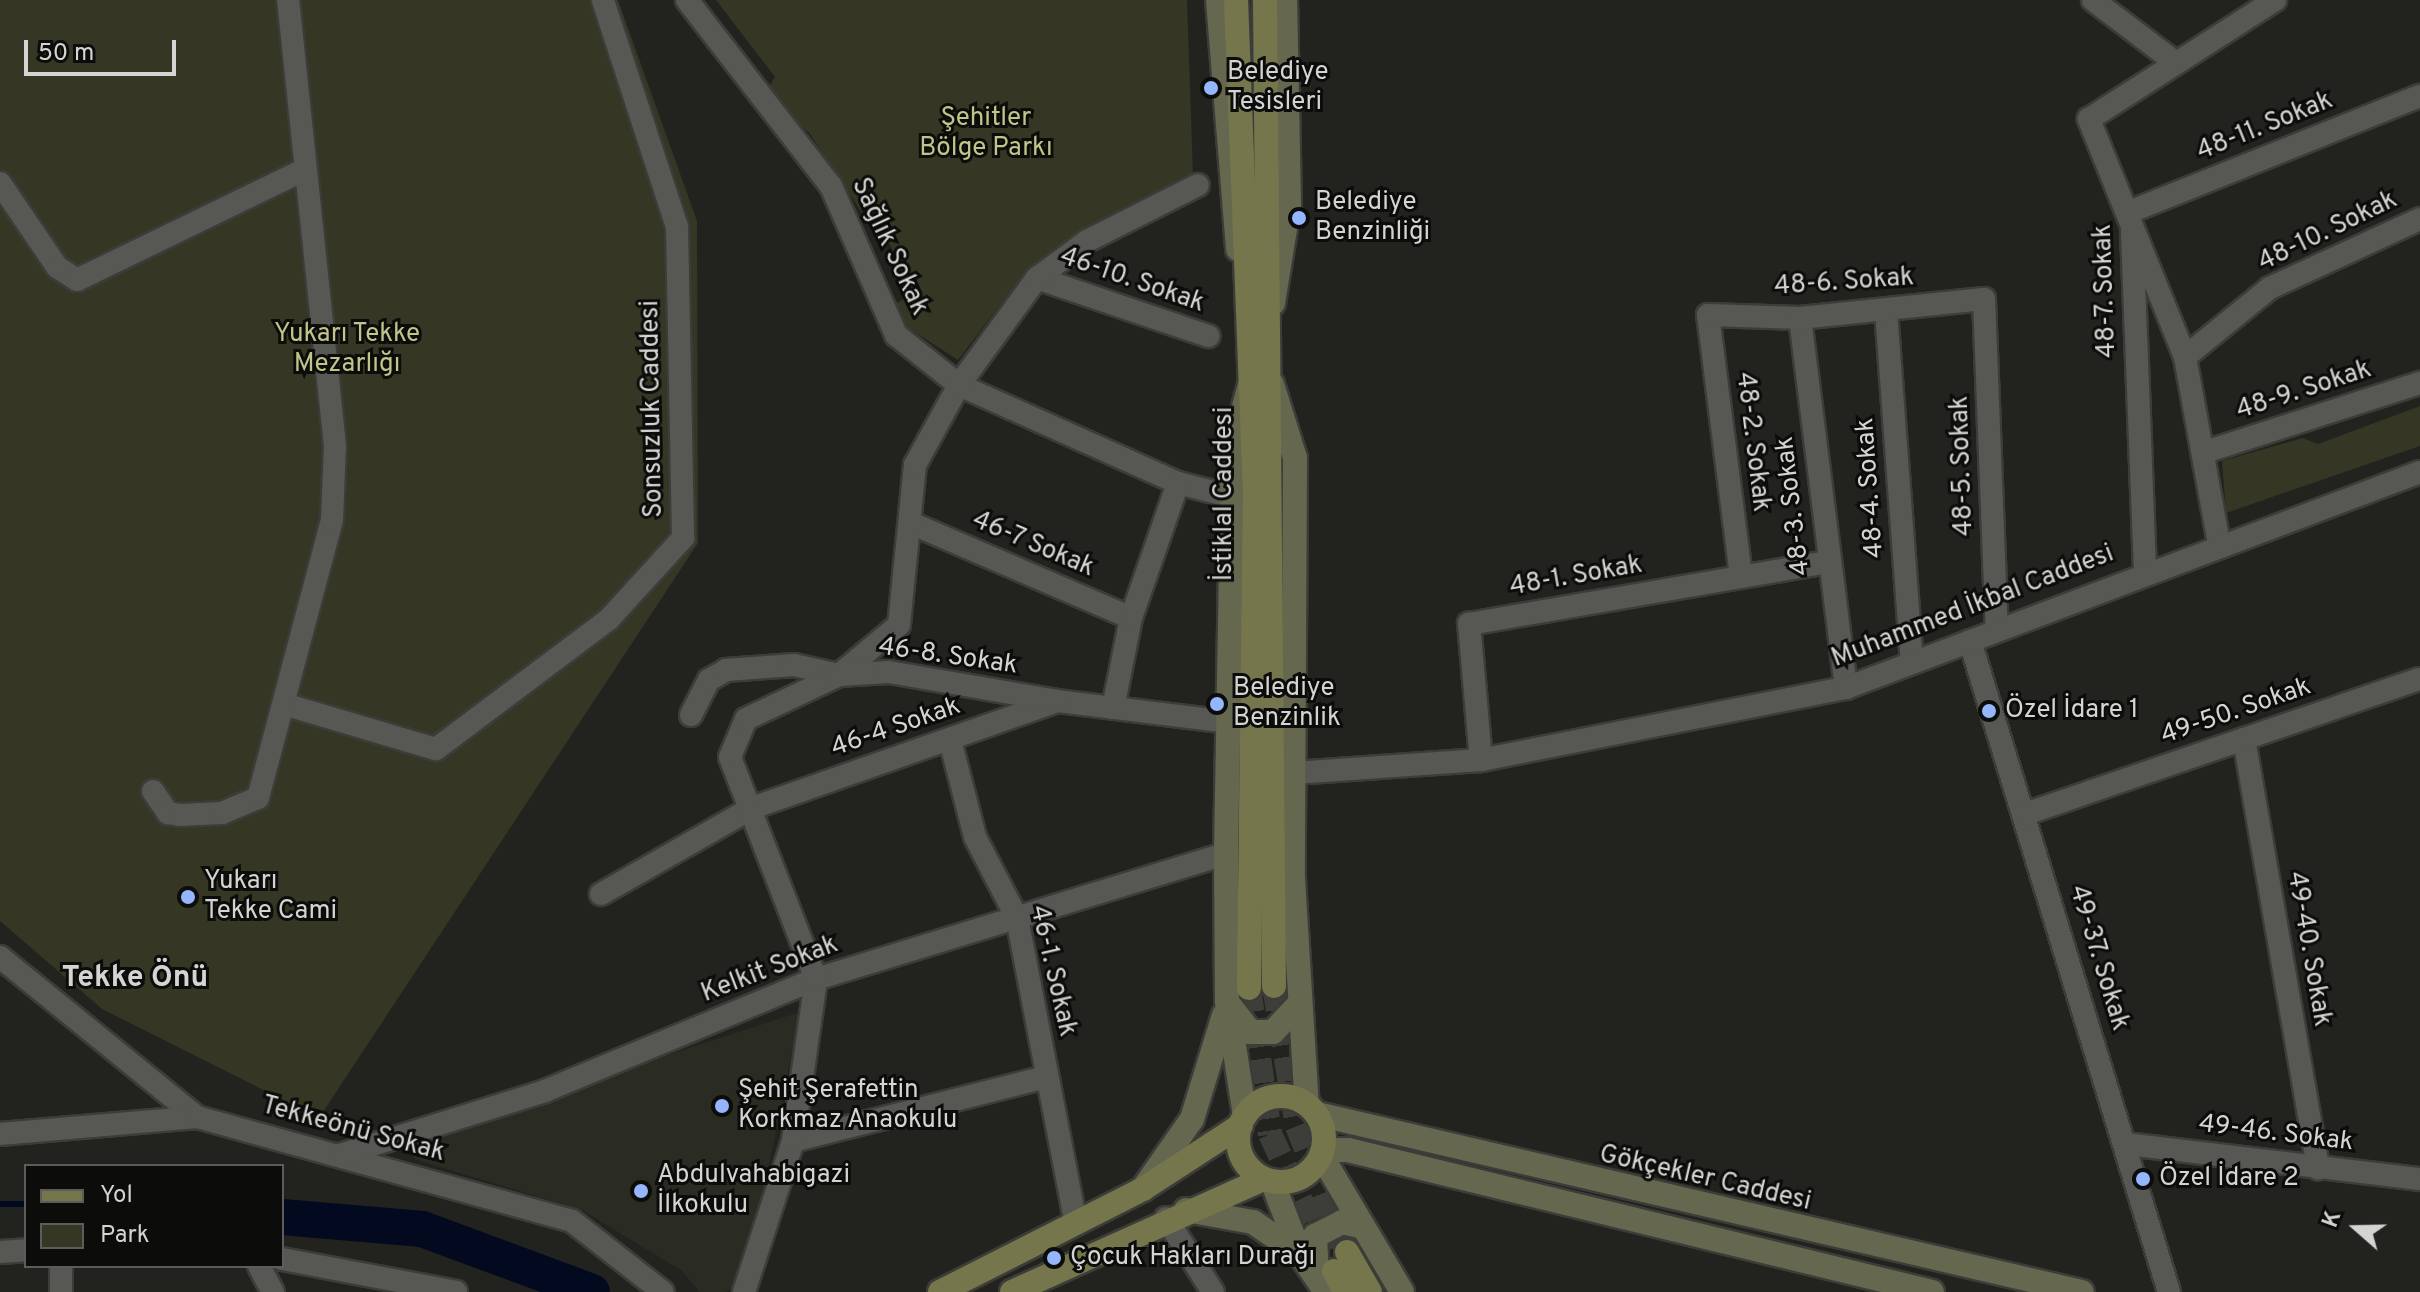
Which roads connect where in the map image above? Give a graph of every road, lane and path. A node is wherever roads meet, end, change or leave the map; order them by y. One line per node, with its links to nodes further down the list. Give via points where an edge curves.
1 (288, 0): 12 (street)
2 (603, 0): 45 (street, Sonsuzluk Caddesi, via 677,227 683,538 609,619 436,749)
3 (687, 0): 27 (street, Sağlık Sokak, via 831,186 896,335)
4 (1218, 0): 19 (street, via 1229,197)
5 (1236, 0): 19 (main road, İstiklal Caddesi)
6 (1265, 0): 19 (main road, İstiklal Caddesi)
7 (1285, 0): 19 (street, via 1289,204)
8 (2093, 0): 10 (street)
9 (2275, 0): 10 (street)
10 (2176, 63): 15 (street, via 2089,119)
11 (2420, 96): 15 (street, 48-11. Sokak)
12 (301, 171): 13 (street, via 77,280 57,267); 45 (street, via 335,446 332,520)
13 (0, 183)
14 (1198, 185): 17 (street, via 1087,241)
15 (2132, 211): 24 (street, 48-7. Sokak); 35 (street, 48-7. Sokak)
16 (2420, 219): 24 (street, 48-10. Sokak, via 2270,288)
17 (1037, 278): 23 (street, 46-10. Sokak); 27 (street)
18 (1984, 299): 20 (street, 48-6. Sokak); 38 (street, 48-5. Sokak)
19 (1262, 307): 25 (main road, İstiklal Caddesi)
20 (1886, 310): 22 (street, 48-6. Sokak); 40 (street, 48-4. Sokak)
21 (1708, 315): 22 (street, 48-6. Sokak); 36 (street, 48-2. Sokak)
22 (1800, 318): 34 (street, 48-3. Sokak)
23 (1208, 336)
24 (2185, 357): 28 (street, 48-7. Sokak)
25 (1263, 379): 31 (street, via 1238,408); 52 (street, via 1295,458); 61 (main road, İstiklal Caddesi); 62 (main road, İstiklal Caddesi)
26 (2420, 383): 28 (street, 48-9. Sokak)
27 (959, 385): 30 (street, Sağlık Sokak); 32 (street, via 915,465)
28 (2205, 452): 33 (street, 48-7. Sokak)
29 (2420, 472): 33 (street, Muhammed İkbal Caddesi)
30 (1178, 483): 31 (street, Sağlık Sokak); 37 (street)
31 (1233, 497): 48 (street)
32 (913, 524): 37 (street, 46-7 Sokak); 41 (street, via 899,625)
33 (2219, 544): 35 (street, Muhammed İkbal Caddesi)
34 (1828, 562): 36 (street, 48-1. Sokak); 43 (street, 48-3. Sokak)
35 (2145, 572): 38 (street, Muhammed İkbal Caddesi)
36 (1741, 576): 51 (street, 48-1. Sokak, via 1469,624)
37 (1131, 618): 46 (street)
38 (1997, 630): 39 (street, Muhammed İkbal Caddesi)
39 (1970, 641): 40 (street, Muhammed İkbal Caddesi); 55 (street, 49-37. Sokak)
40 (1912, 662): 43 (street, Muhammed İkbal Caddesi)
41 (839, 675): 44 (street, 46-8. Sokak, via 889,672); 47 (street, via 794,665 726,670 709,680); 54 (street, 46-8. Sokak, via 746,719 730,757)
42 (2420, 679): 49 (street, 49-50. Sokak)
43 (1846, 688): 51 (street, Muhammed İkbal Caddesi)
44 (1057, 701): 46 (street, 46-4 Sokak); 50 (street, 46-4 Sokak)
45 (287, 705): 53 (street, via 251,806 180,815 168,813)
46 (1113, 708): 48 (street, 46-4 Sokak)
47 (691, 715)
48 (1229, 722): 56 (street)
49 (2244, 739): 55 (street, 49-50. Sokak); 74 (street, 49-40. Sokak)
50 (950, 740): 54 (street, 46-4 Sokak); 58 (street, 46-1. Sokak, via 975,837)
51 (1481, 760): 52 (street, Muhammed İkbal Caddesi)
52 (1294, 773): 64 (street)
53 (153, 791)
54 (752, 808): 57 (street, 46-4 Sokak); 60 (street, 46-8. Sokak)
55 (2025, 814): 71 (street, 49-37. Sokak)
56 (1226, 854): 58 (street, Kelkit Sokak); 63 (street)
57 (601, 894)
58 (1017, 918): 60 (street, Kelkit Sokak); 65 (street, 46-1. Sokak)
59 (0, 957): 67 (street)
60 (816, 979): 70 (street); 73 (street, Kelkit Sokak, via 545,1091)
61 (1274, 986)
62 (1249, 988)
63 (1227, 1001): 64 (street, via 1250,1032 1273,1032); 68 (street); 77 (street, via 1192,1119)
64 (1297, 1006): 66 (street)
65 (1046, 1077): 70 (street); 79 (street, 46-1. Sokak)
66 (1312, 1110): 68 (main road, via 1271,1098); 72 (main road); 99 (street, Gökçekler Caddesi)
67 (197, 1117): 69 (street, Tekkeönü Sokak); 73 (street, Tekkeönü Sokak)
68 (1243, 1120): 76 (main road, via 1242,1156); 77 (main road)
69 (0, 1134)
70 (793, 1141): 92 (street)
71 (2126, 1144): 74 (street, 49-46. Sokak); 100 (street, 49-37. Sokak)
72 (1322, 1153): 76 (main road, via 1304,1176); 80 (street); 98 (street, via 1348,1150)
73 (340, 1155): 91 (street, Tekkeönü Sokak, via 572,1221)
74 (2318, 1169): 75 (street, 49-46. Sokak)
75 (2420, 1179)
76 (1268, 1180): 78 (main road); 83 (street)
77 (1143, 1189): 79 (main road)
78 (1174, 1214): 83 (street, via 1253,1222); 94 (main road); 95 (street)
79 (1076, 1223): 93 (main road)
80 (1360, 1226): 87 (street, via 1342,1222 1315,1236); 97 (street)
81 (24, 1250): 82 (street)
82 (0, 1252)
83 (1300, 1254): 87 (street)
84 (284, 1259): 90 (street)
85 (61, 1268): 88 (street)
86 (260, 1268): 89 (street)
87 (1334, 1278): 96 (main road)
88 (61, 1292)
89 (273, 1292)
90 (456, 1292)
91 (663, 1292)
92 (744, 1292)
93 (940, 1292)
94 (1012, 1292)
95 (1213, 1292)
96 (1370, 1292)
97 (1402, 1292)
98 (1932, 1292)
99 (2082, 1292)
100 (2169, 1292)

